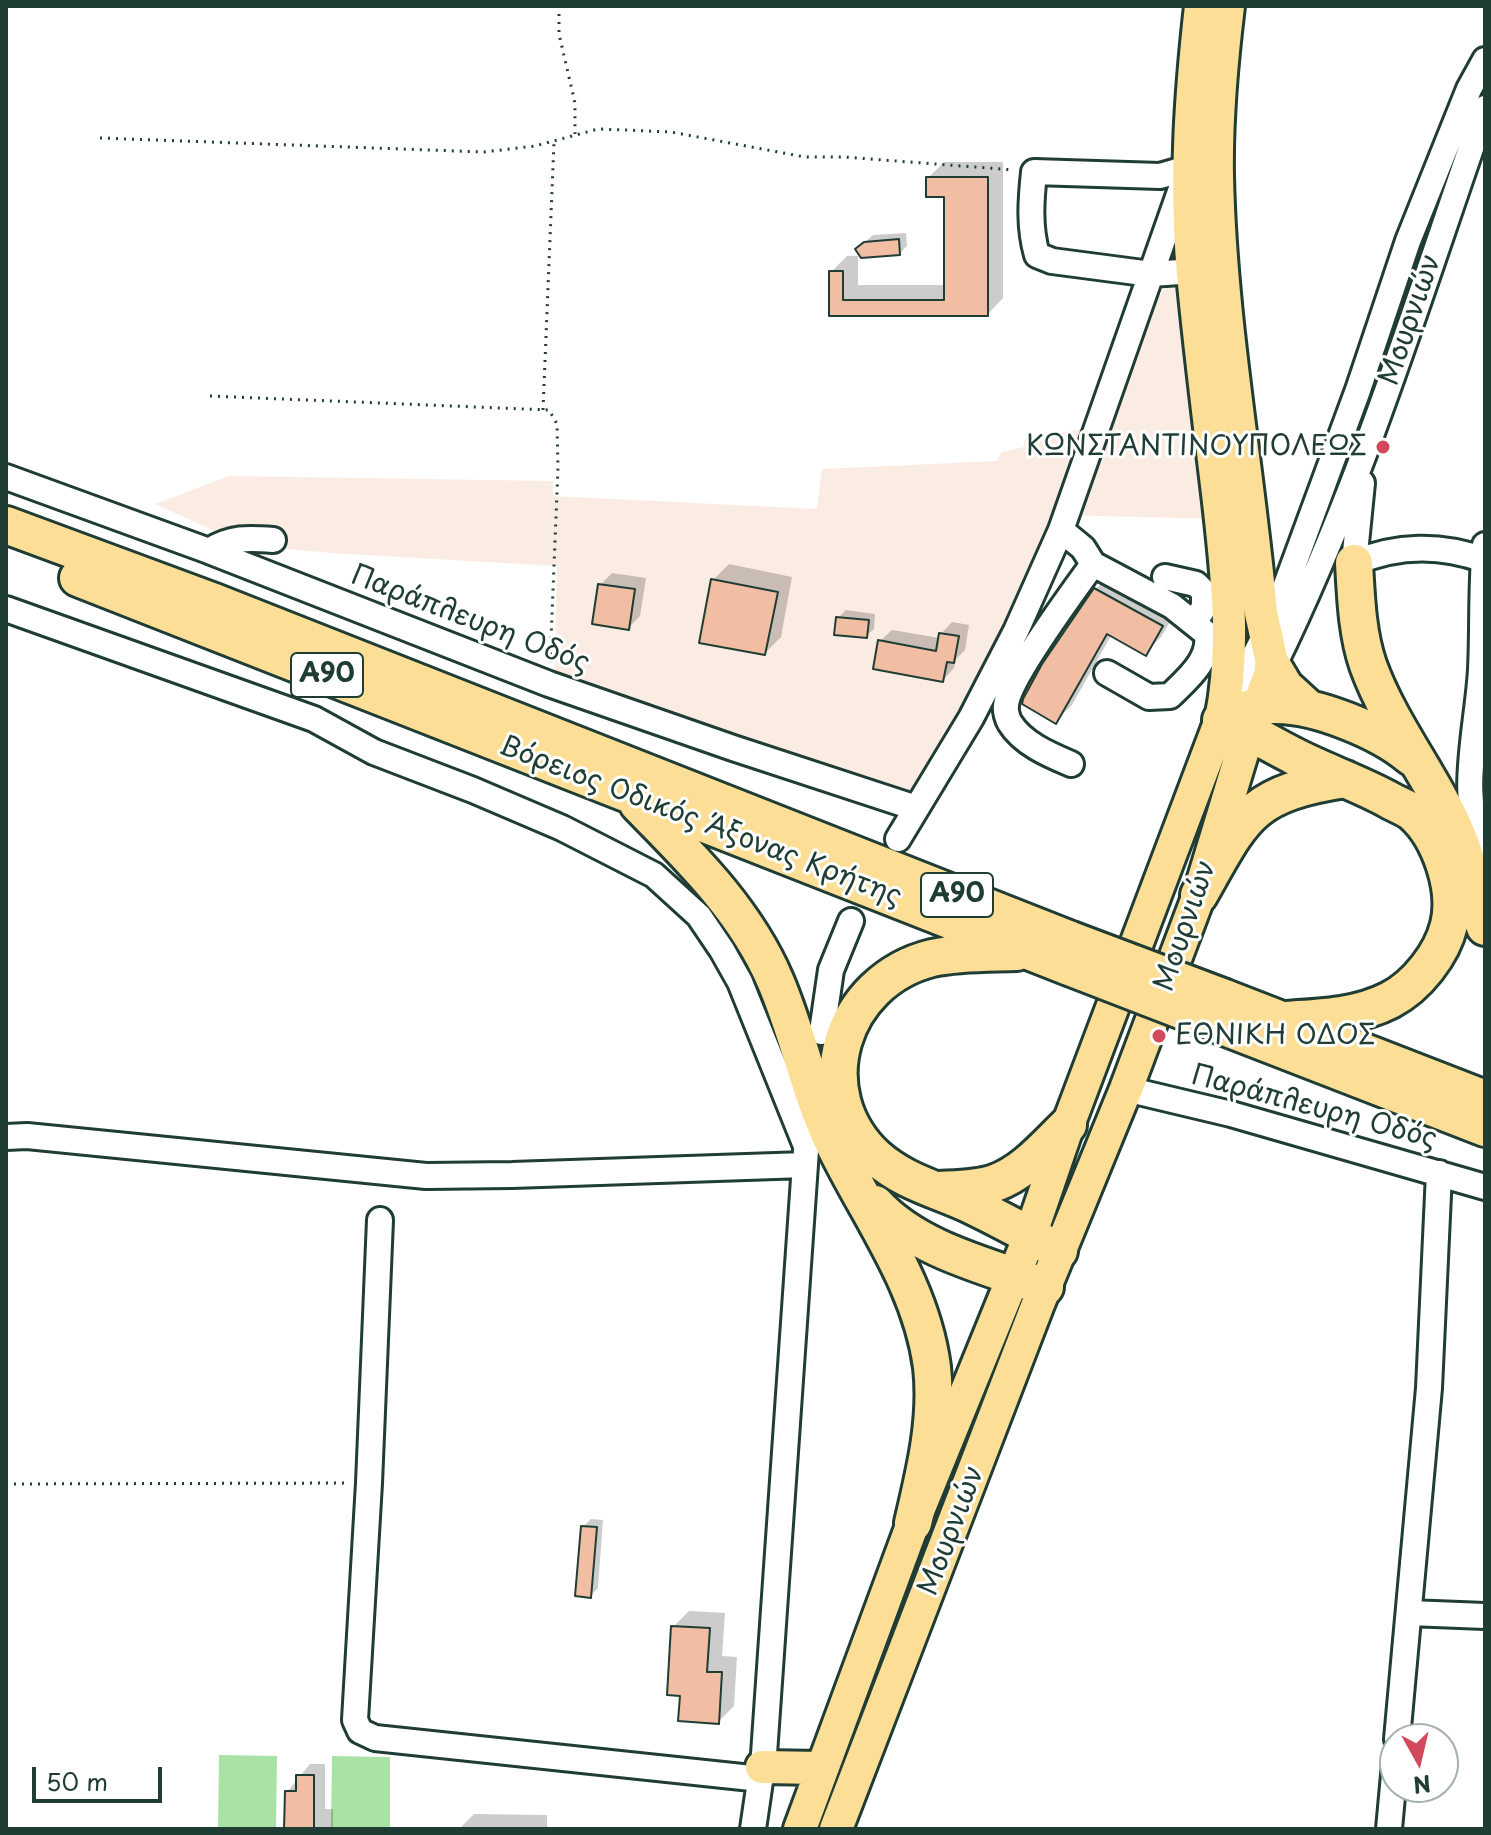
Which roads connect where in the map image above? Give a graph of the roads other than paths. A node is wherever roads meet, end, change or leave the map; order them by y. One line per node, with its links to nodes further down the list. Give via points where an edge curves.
1 (1201, 6): 5 (main road)
2 (1228, 6): 6 (main road)
3 (1485, 60): 21 (street, Μουρνιών, via 1408,241)
4 (1485, 108): 8 (street, Μουρνιών)
5 (1188, 168): 6 (main road); 7 (street); 7 (street, via 1160,176 1034,172 1031,234 1037,255)
6 (1207, 270): 7 (street); 21 (main road); 24 (main road, via 1228,579 1227,690)
7 (1151, 274): 11 (street)
8 (1364, 456): 16 (street); 21 (street, Μουρνιών, via 1300,611)
9 (6, 477): 14 (street, Παράπλευρη Οδός)
10 (6, 525): 36 (highway, Βόρειος Οδικός Άξονας Κρήτης / Α90, via 214,602)
11 (1061, 530): 17 (street); 29 (street, via 984,693)
12 (273, 540): 14 (street, via 242,538)
13 (6, 550): 28 (highway, Βόρειος Οδικός Άξονας Κρήτης / Α90)
14 (209, 551): 29 (street, Παράπλευρη Οδός, via 549,684)
15 (1484, 552): 16 (street, via 1430,548 1376,554); 31 (street, via 1470,804)
16 (1354, 563): 26 (highway, via 1368,664)
17 (1093, 564): 20 (street); 25 (street, via 1038,643 1005,704 1009,722 1024,738)
18 (1165, 577): 20 (street, via 1196,584 1204,592 1204,607)
19 (6, 609): 45 (street, via 314,719 374,752 562,828 654,875 699,916 734,971)
20 (1195, 622): 22 (street, via 1207,634 1203,659 1170,696 1149,697)
21 (1269, 652): 23 (highway, via 1285,687); 24 (main road, Μουρνιών)
22 (1107, 673)
23 (1309, 709): 24 (highway, via 1274,705); 26 (highway, via 1379,734)
24 (1243, 719): 27 (highway, via 1292,755); 32 (main road, Μουρνιών); 42 (main road)
25 (1071, 764)
26 (1418, 764): 34 (highway, via 1460,844)
27 (1345, 779): 32 (highway, via 1293,790 1253,810); 38 (highway, via 1412,813 1435,841 1448,884 1449,925 1433,960 1391,999 1355,1012)
28 (628, 794): 35 (highway, Βόρειος Οδικός Άξονας Κρήτης / Α90); 47 (highway, via 717,886 759,948 834,1143)
29 (916, 808): 30 (street)
30 (898, 839)
31 (1485, 853)
32 (1199, 895): 40 (main road, Μουρνιών)
33 (851, 921): 39 (street, via 831,970)
34 (1485, 927)
35 (1029, 951): 36 (highway, Βόρειος Οδικός Άξονας Κρήτης / Α90); 49 (highway, via 931,958 882,983 850,1021 840,1048 839,1078 850,1124 878,1159)
36 (1070, 953): 37 (highway, Βόρειος Οδικός Άξονας Κρήτης / Α90, bridge)
37 (1220, 1010): 38 (highway, Βόρειος Οδικός Άξονας Κρήτης / Α90); 43 (highway, Βόρειος Οδικός Άξονας Κρήτης / Α90)
38 (1283, 1020): 41 (highway, Βόρειος Οδικός Άξονας Κρήτης / Α90)
39 (822, 1032)
40 (1126, 1089): 46 (street, Παράπλευρη Οδός); 51 (main road, Μουρνιών)
41 (1485, 1099)
42 (1068, 1125): 49 (highway, via 1033,1159 1002,1179); 51 (main road)
43 (1485, 1128)
44 (6, 1137): 45 (street, via 426,1176 527,1175)
45 (807, 1146): 58 (street)
46 (1439, 1173): 48 (street, Παράπλευρη Οδός); 54 (street, via 1429,1388)
47 (855, 1182): 52 (highway, via 882,1212 936,1247); 53 (highway, via 916,1303 932,1367 931,1428)
48 (1485, 1187)
49 (933, 1191): 51 (highway)
50 (380, 1220): 58 (street, via 355,1720 360,1731 375,1738)
51 (1044, 1244): 52 (main road)
52 (1029, 1282): 53 (main road); 62 (main road, Μουρνιών)
53 (913, 1523): 57 (main road)
54 (1409, 1613): 55 (street); 56 (street)
55 (1485, 1616)
56 (1399, 1723)
57 (821, 1768): 58 (main road); 61 (main road)
58 (761, 1773): 60 (street)
59 (1391, 1803): 63 (street)
60 (753, 1829)
61 (800, 1829)
62 (836, 1829)
63 (1389, 1829)

